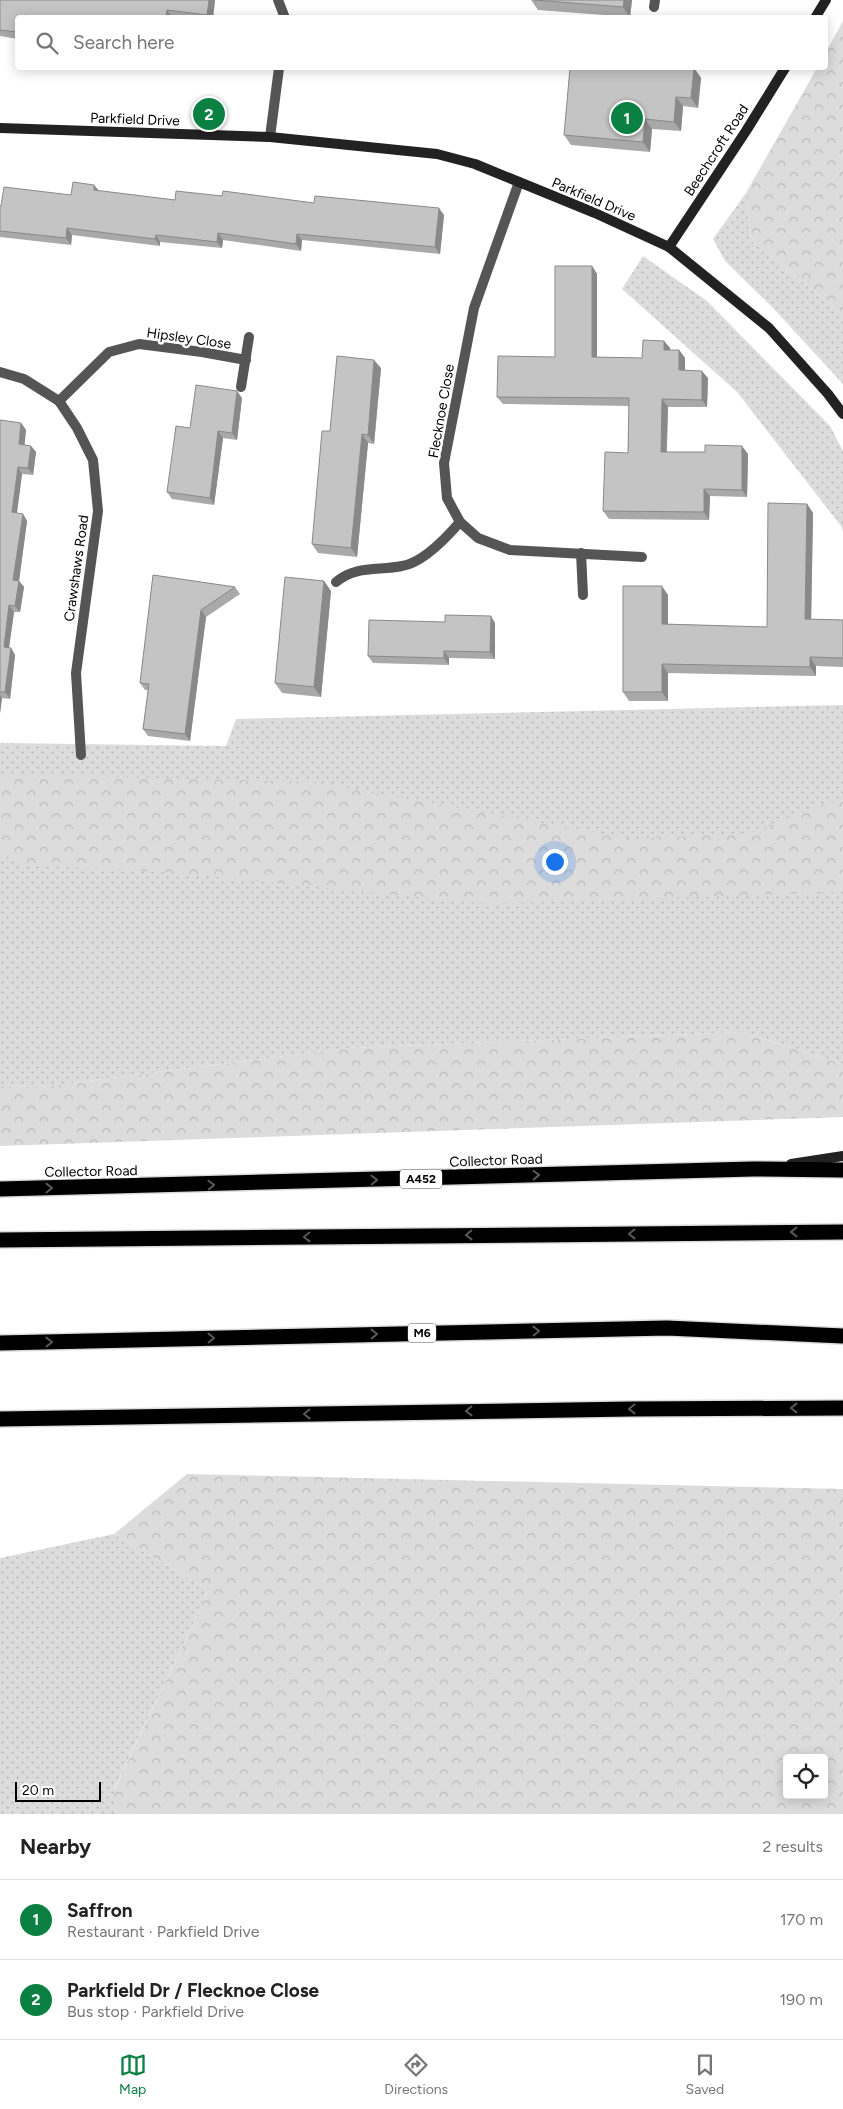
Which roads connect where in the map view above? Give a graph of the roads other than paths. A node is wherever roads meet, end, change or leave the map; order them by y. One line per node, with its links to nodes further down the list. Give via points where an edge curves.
1 (278, 0): 3 (street)
2 (826, 0): 4 (street)
3 (284, 15)
4 (817, 15)
5 (279, 70): 8 (street)
6 (784, 70): 10 (street, Beechcroft Road)
7 (0, 128): 8 (street, Parkfield Drive)
8 (270, 137): 9 (street, Parkfield Drive, via 437,154 475,164)
9 (519, 182): 10 (street, Parkfield Drive); 17 (street, Flecknoe Close, via 474,308 444,464 447,498)
10 (669, 247): 16 (street, Parkfield Drive, via 769,328)
11 (249, 337): 12 (street, Hipsley Close)
12 (246, 360): 14 (street, Hipsley Close); 15 (street, Hipsley Close, via 139,344 109,352)
13 (0, 372): 15 (street, Crawshaws Road, via 24,379)
14 (241, 386)
15 (59, 401): 22 (street, Crawshaws Road, via 77,428 92,460 98,511 76,673)
16 (843, 414)
17 (460, 522): 18 (street, Flecknoe Close, via 478,538 510,550); 20 (street, via 438,546 404,566 355,570)
18 (581, 554): 19 (street, Flecknoe Close); 21 (street)
19 (642, 557)
20 (336, 582)
21 (583, 594)
22 (81, 755)
23 (843, 1156): 24 (street)
24 (753, 1169): 25 (highway, Collector Road / A452); 26 (highway, Collector Road / A452, one-way to 24)
25 (843, 1170)
26 (0, 1189)
27 (843, 1232): 28 (highway, one-way to 28)
28 (0, 1240)
29 (843, 1336): 30 (highway, M6, one-way to 29, via 667,1328)
30 (0, 1343)
31 (843, 1408): 32 (highway, one-way to 32)
32 (0, 1420)

